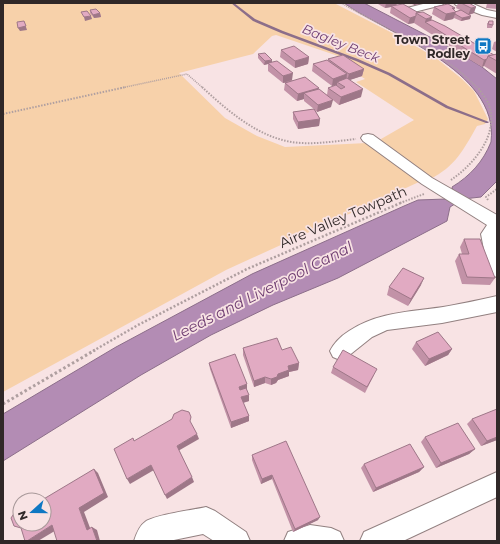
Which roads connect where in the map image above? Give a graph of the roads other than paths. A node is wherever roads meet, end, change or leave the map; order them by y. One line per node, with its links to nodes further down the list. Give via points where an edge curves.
1 (439, 3): 3 (street)
2 (459, 3): 4 (street)
3 (410, 10)
4 (497, 15)
5 (368, 138): 6 (street, via 442,191)
6 (497, 223): 7 (street, via 489,234)
7 (497, 270)
8 (497, 294): 10 (street)
9 (497, 304): 11 (street, via 443,315 381,322 354,336)
10 (433, 306)
11 (340, 350)
12 (497, 484): 17 (street)
13 (147, 541): 14 (street, via 154,531 206,520)
14 (237, 541)
15 (297, 541): 16 (street, via 310,538)
16 (330, 541)
17 (373, 541)

